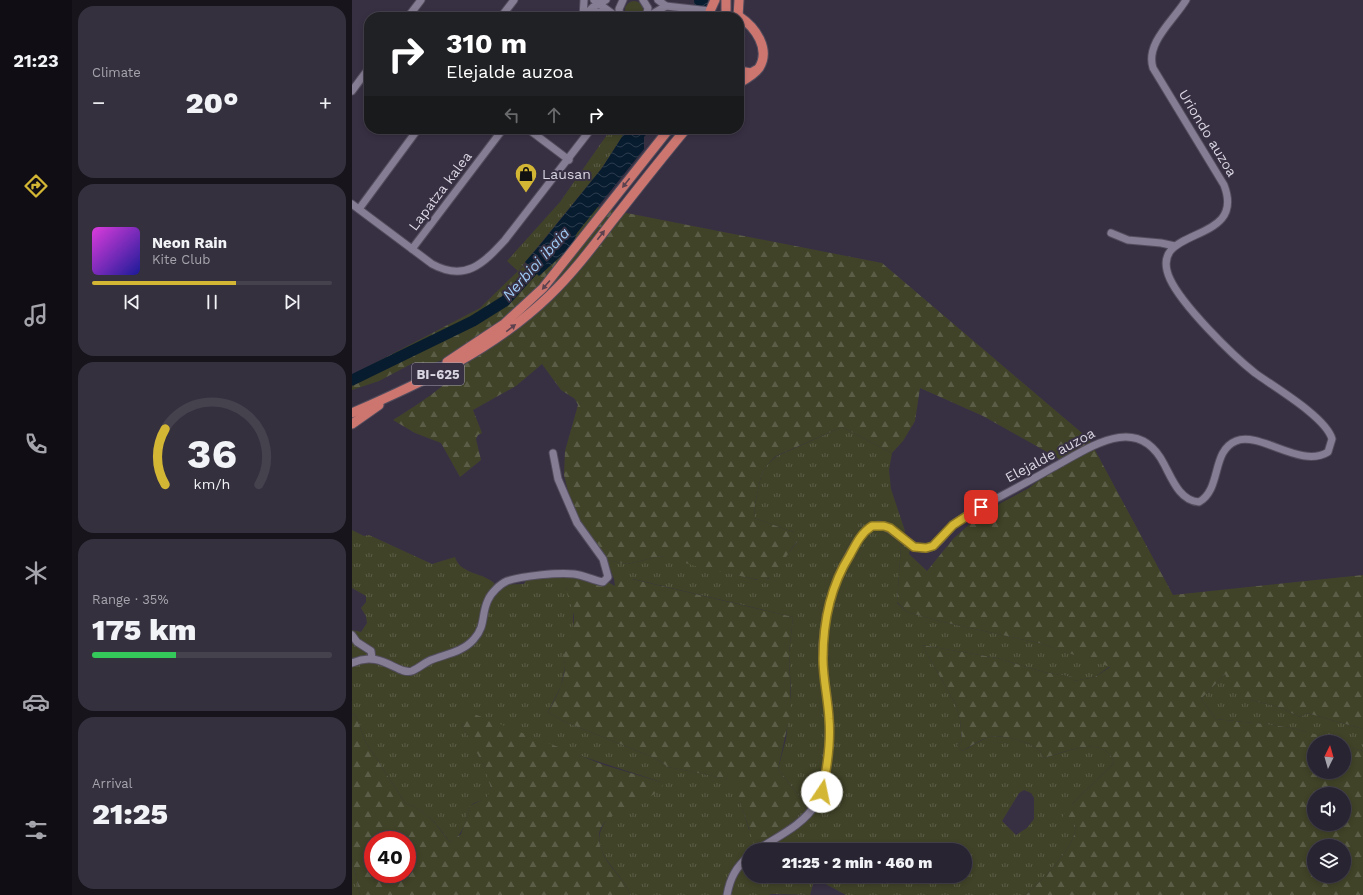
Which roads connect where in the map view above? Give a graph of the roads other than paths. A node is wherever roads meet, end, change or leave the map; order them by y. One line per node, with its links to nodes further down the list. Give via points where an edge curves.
1 (420, 0): 14 (street)
2 (514, 0): 15 (street)
3 (584, 0): 16 (street)
4 (606, 0): 12 (street)
5 (622, 0): 20 (street)
6 (643, 0): 21 (street)
7 (652, 0): 13 (street)
8 (715, 0): 24 (main road)
9 (726, 0): 25 (main road)
10 (739, 0): 26 (main road)
11 (1186, 0): 45 (street, Uriondo auzoa, via 1158,38 1150,60 1224,185 1229,206 1224,217 1215,226)
12 (596, 2): 17 (street); 19 (street)
13 (661, 3): 22 (street); 23 (street)
14 (412, 12)
15 (505, 12)
16 (583, 12)
17 (587, 12)
18 (599, 12): 19 (street)
19 (610, 12)
20 (619, 12)
21 (648, 12)
22 (652, 12)
23 (702, 12)
24 (712, 12)
25 (724, 12)
26 (739, 12)
27 (744, 21): 28 (main road, via 756,30 762,42 762,61)
28 (759, 68): 29 (main road, via 751,72); 31 (main road)
29 (744, 71)
30 (364, 75): 32 (street)
31 (744, 80)
32 (352, 91)
33 (414, 134): 43 (street)
34 (499, 134): 46 (street, Lapatza kalea)
35 (534, 134): 41 (street)
36 (587, 134): 41 (street)
37 (661, 134): 40 (main road)
38 (666, 134): 40 (main road, BI-625)
39 (682, 134): 47 (main road, BI-625, one-way to 39, via 479,351 521,321 546,299 572,272)
40 (650, 152): 47 (main road, BI-625, one-way to 47, via 564,264 518,313 475,344)
41 (568, 160): 46 (street, via 505,240 491,256 473,269 462,272 441,269)
42 (352, 204): 43 (street)
43 (358, 209): 46 (street)
44 (1111, 233): 45 (street, via 1128,240)
45 (1175, 246): 55 (street, Elejalde auzoa, via 1168,256 1167,271 1178,292 1197,315 1254,372 1326,427 1332,439 1328,452 1315,458 1254,441 1238,440 1226,448 1210,493 1199,502 1192,502 1186,499 1175,484 1152,445 1144,440 1131,438 1105,440 969,514 953,525 933,546 914,547 884,526 872,526 866,530 836,578 827,617 823,661 830,721 822,792 816,805 800,822)
46 (412, 249)
47 (395, 394): 48 (main road); 49 (main road, BI-625); 50 (main road)
48 (352, 413)
49 (352, 417)
50 (352, 424)
51 (552, 453): 53 (street, via 558,479 577,524 600,555 608,577 603,582 575,574 560,573 506,582 487,600 481,629 474,640 463,649 430,660 407,672)
52 (352, 635): 53 (street, via 357,642 371,651)
53 (372, 658): 54 (street)
54 (352, 664)
55 (768, 843)
56 (742, 863): 57 (street, via 729,881)
57 (727, 895)

